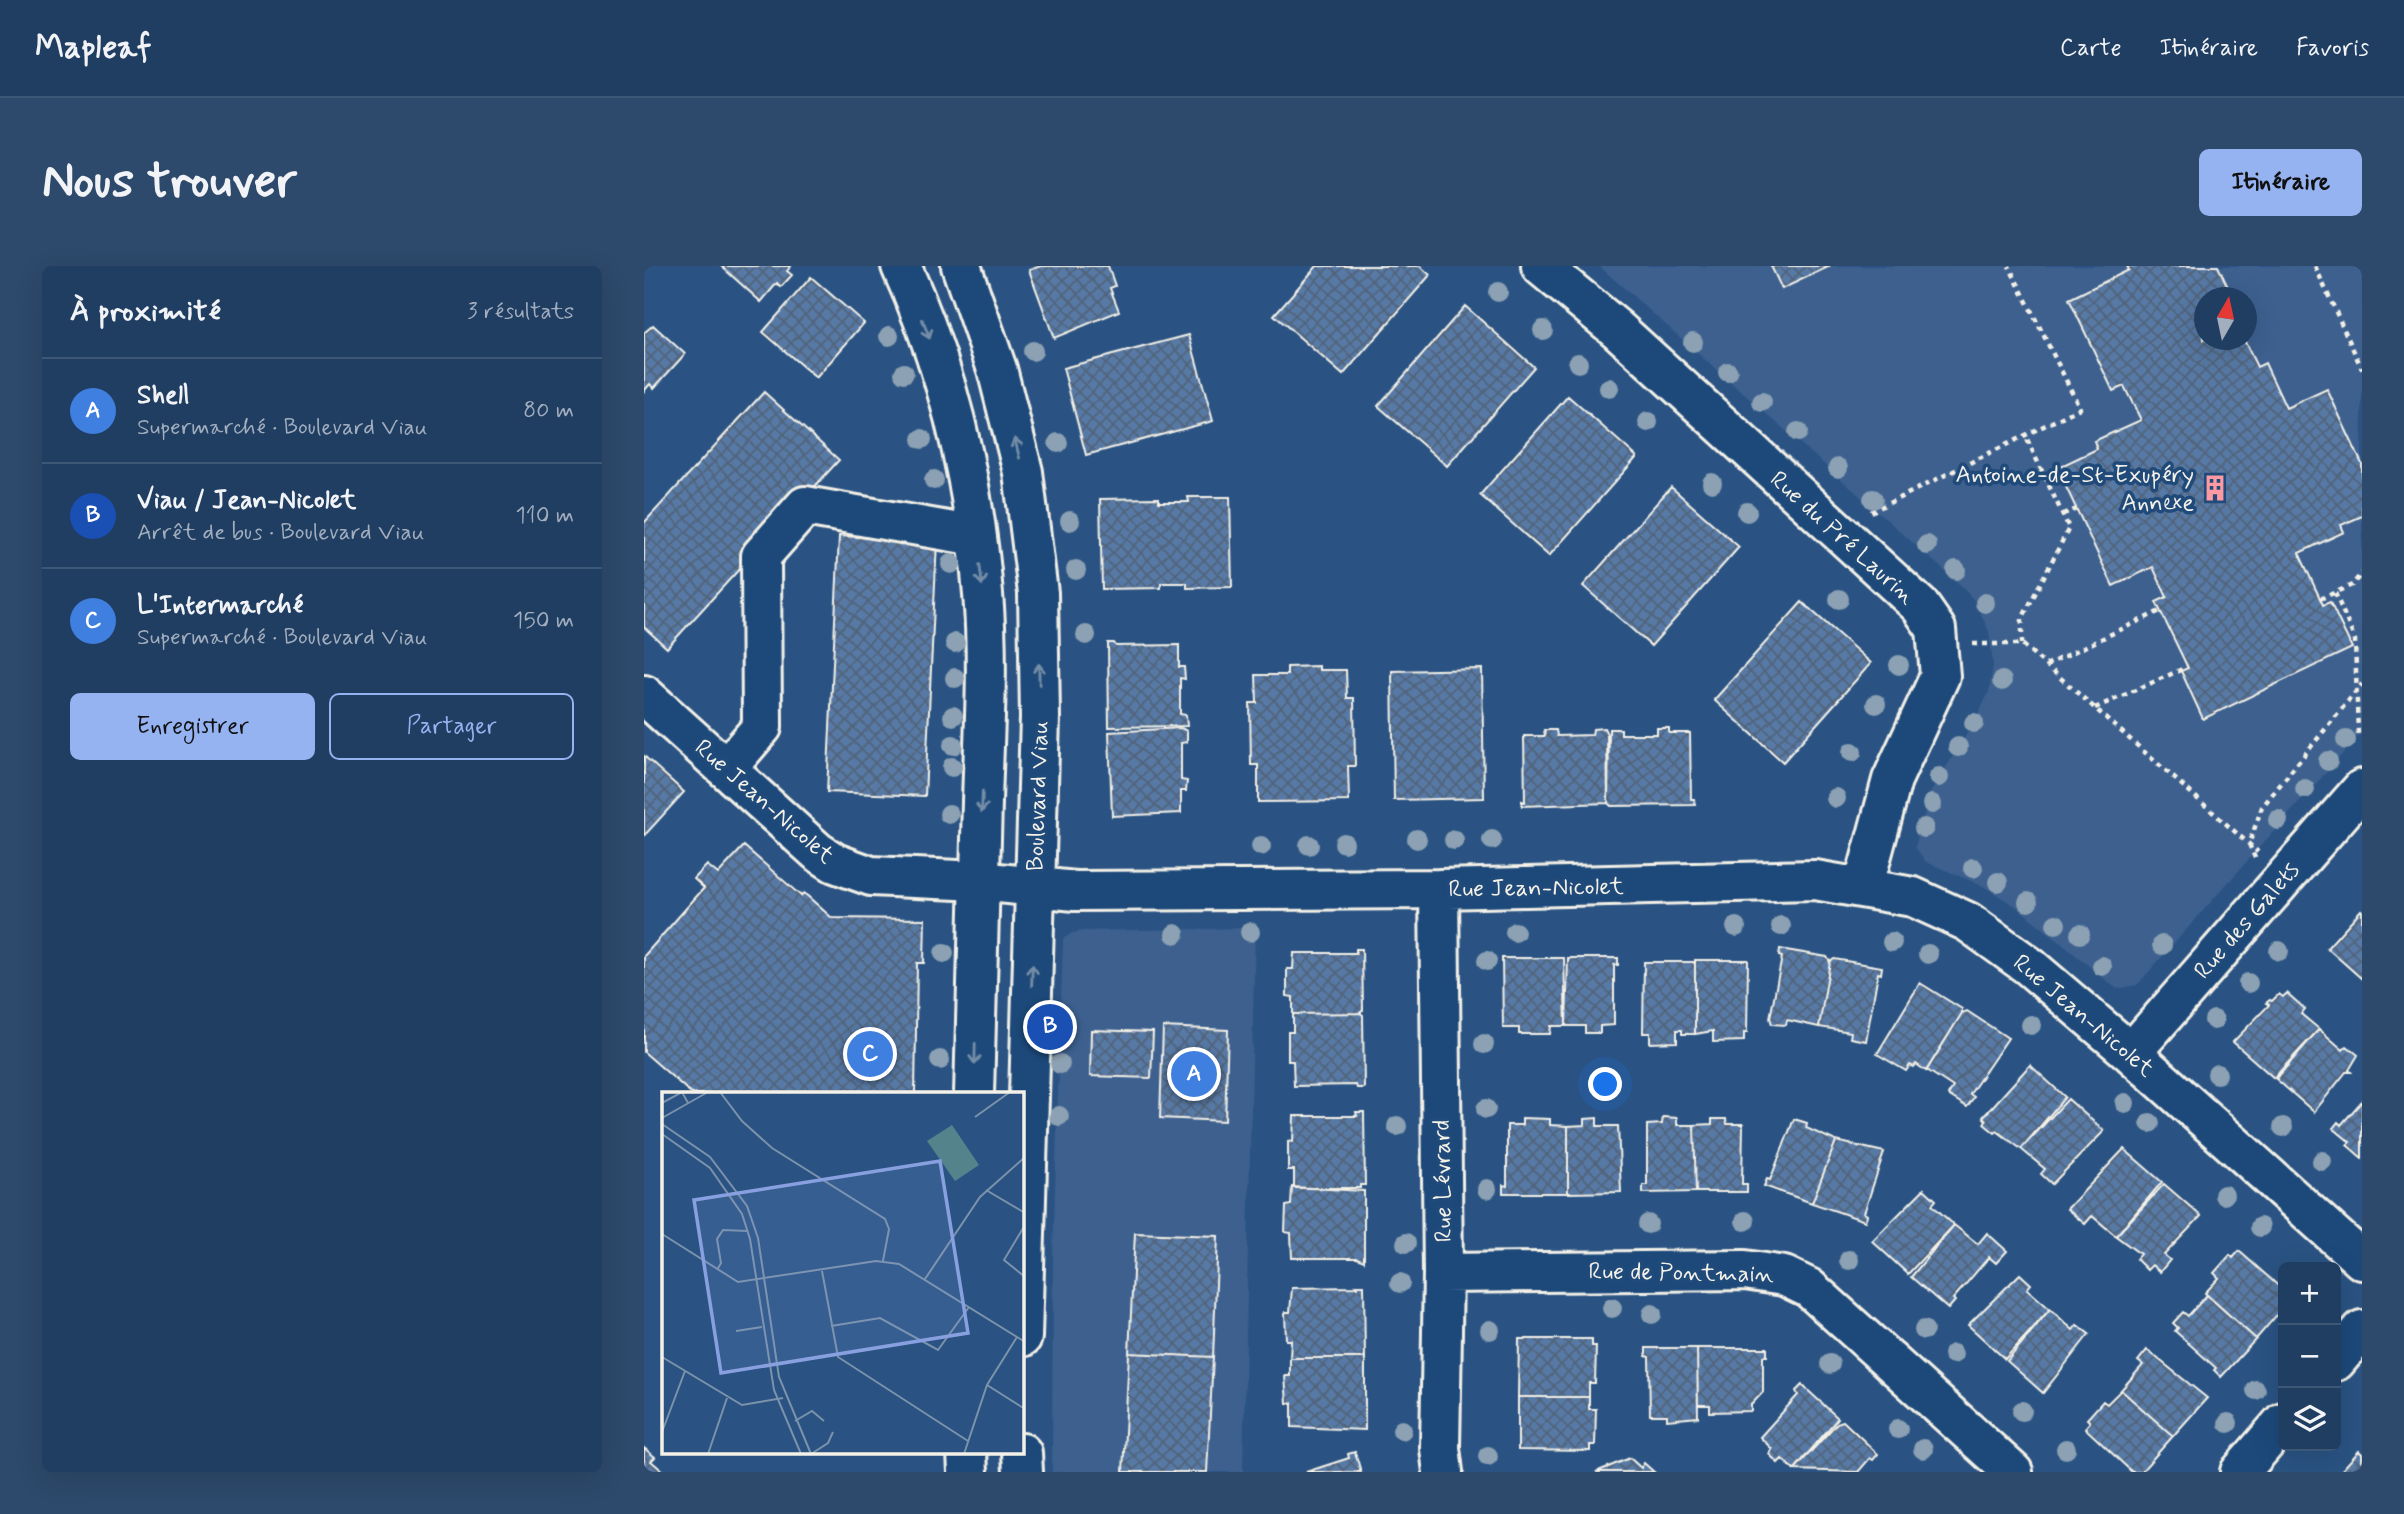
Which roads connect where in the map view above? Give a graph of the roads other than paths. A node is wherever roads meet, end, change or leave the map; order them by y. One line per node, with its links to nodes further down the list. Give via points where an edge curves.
1 (901, 266): 4 (street, one-way to 4, via 950,405)
2 (961, 266): 9 (street, Boulevard Viau, one-way to 2, via 1040,717 1032,533 1023,472 997,369)
3 (1541, 266): 10 (street, Rue du Pré Laurin, via 1920,606 1936,629 1940,676 1892,780)
4 (976, 536): 6 (street, via 805,506 761,556 762,727); 8 (street, one-way to 8, via 984,624)
5 (644, 695): 6 (street, Rue Jean-Nicolet)
6 (726, 769): 8 (street, Rue Jean-Nicolet, via 818,852 843,867 871,876)
7 (2362, 789): 12 (street, Rue des Galets)
8 (980, 881): 9 (street, Rue Jean-Nicolet); 13 (street, one-way to 13)
9 (1035, 887): 11 (street, Rue Jean-Nicolet, via 1075,891); 15 (street, Boulevard Viau, one-way to 9)
10 (1863, 888): 11 (street, Rue Jean-Nicolet, via 1815,880); 12 (street, Rue Jean-Nicolet, via 1913,897 1968,922 2029,966)
11 (1439, 889): 16 (street, Rue Lévrard)
12 (2132, 1053): 14 (street, Rue Jean-Nicolet)
13 (974, 1092)
14 (2362, 1260)
15 (1024, 1268)
16 (1443, 1273): 24 (street, Rue Lévrard); 25 (street, Rue de Pontmain, via 1745,1270 1784,1276 1809,1288)
17 (2362, 1330): 18 (street)
18 (2341, 1355)
19 (2278, 1428): 26 (street)
20 (967, 1454): 22 (street)
21 (1022, 1454): 23 (street)
22 (968, 1472)
23 (1023, 1472)
24 (1443, 1472)
25 (2013, 1472)
26 (2240, 1472)

